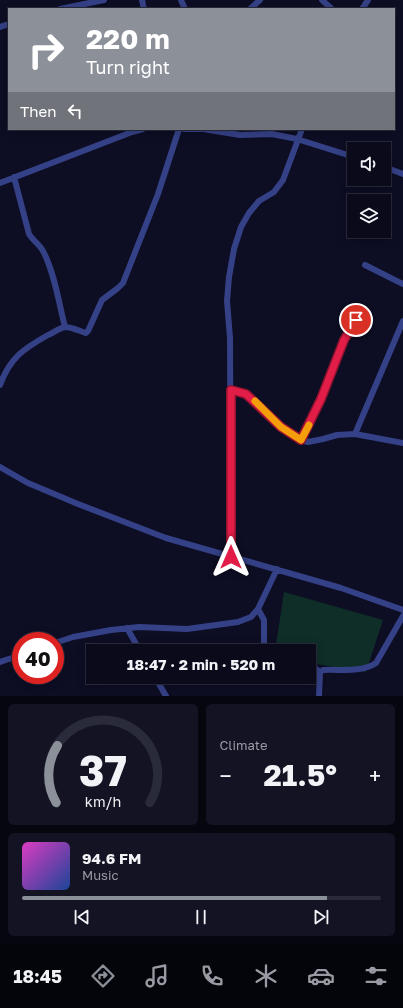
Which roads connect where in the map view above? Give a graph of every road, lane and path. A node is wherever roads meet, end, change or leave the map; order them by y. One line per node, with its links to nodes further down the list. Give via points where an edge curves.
1 (104, 0): 4 (street)
2 (260, 0): 5 (street)
3 (322, 0): 6 (street)
4 (65, 8)
5 (251, 8)
6 (331, 8)
7 (139, 130): 15 (street)
8 (179, 130): 21 (street, via 158,194 123,283 102,300 88,332)
9 (216, 130): 11 (street, via 240,135 272,134)
10 (302, 130): 11 (street)
11 (297, 139): 12 (street); 23 (street, via 282,180 274,192 259,201 249,213 234,249 228,277 227,302)
12 (347, 155)
13 (391, 170): 14 (street)
14 (403, 174)
15 (14, 177): 16 (street); 21 (street, via 29,234 43,250 50,267)
16 (0, 183)
17 (365, 266): 18 (street)
18 (403, 284)
19 (362, 311): 25 (street, via 344,340 321,399)
20 (403, 320): 24 (street)
21 (65, 327): 22 (street, via 28,346 19,354 9,366)
22 (0, 385)
23 (231, 390): 25 (street, via 246,394 281,427); 28 (street)
24 (356, 434): 25 (street, via 337,435 308,442); 26 (street)
25 (301, 440)
26 (403, 443)
27 (0, 467): 28 (street, via 28,483 78,504 166,538)
28 (231, 557): 29 (street)
29 (277, 570): 30 (street); 31 (street, via 341,588)
30 (258, 609): 33 (street, via 238,622 200,628); 36 (street, via 264,620)
31 (403, 610)
32 (403, 616): 40 (street, via 376,663 363,669)
33 (127, 628): 34 (street); 35 (street)
34 (64, 640)
35 (136, 644)
36 (264, 644)
37 (12, 658): 38 (street)
38 (0, 662)
39 (316, 669): 40 (street)
40 (320, 672): 43 (street)
41 (158, 684): 42 (street)
42 (166, 696)
43 (318, 696)

